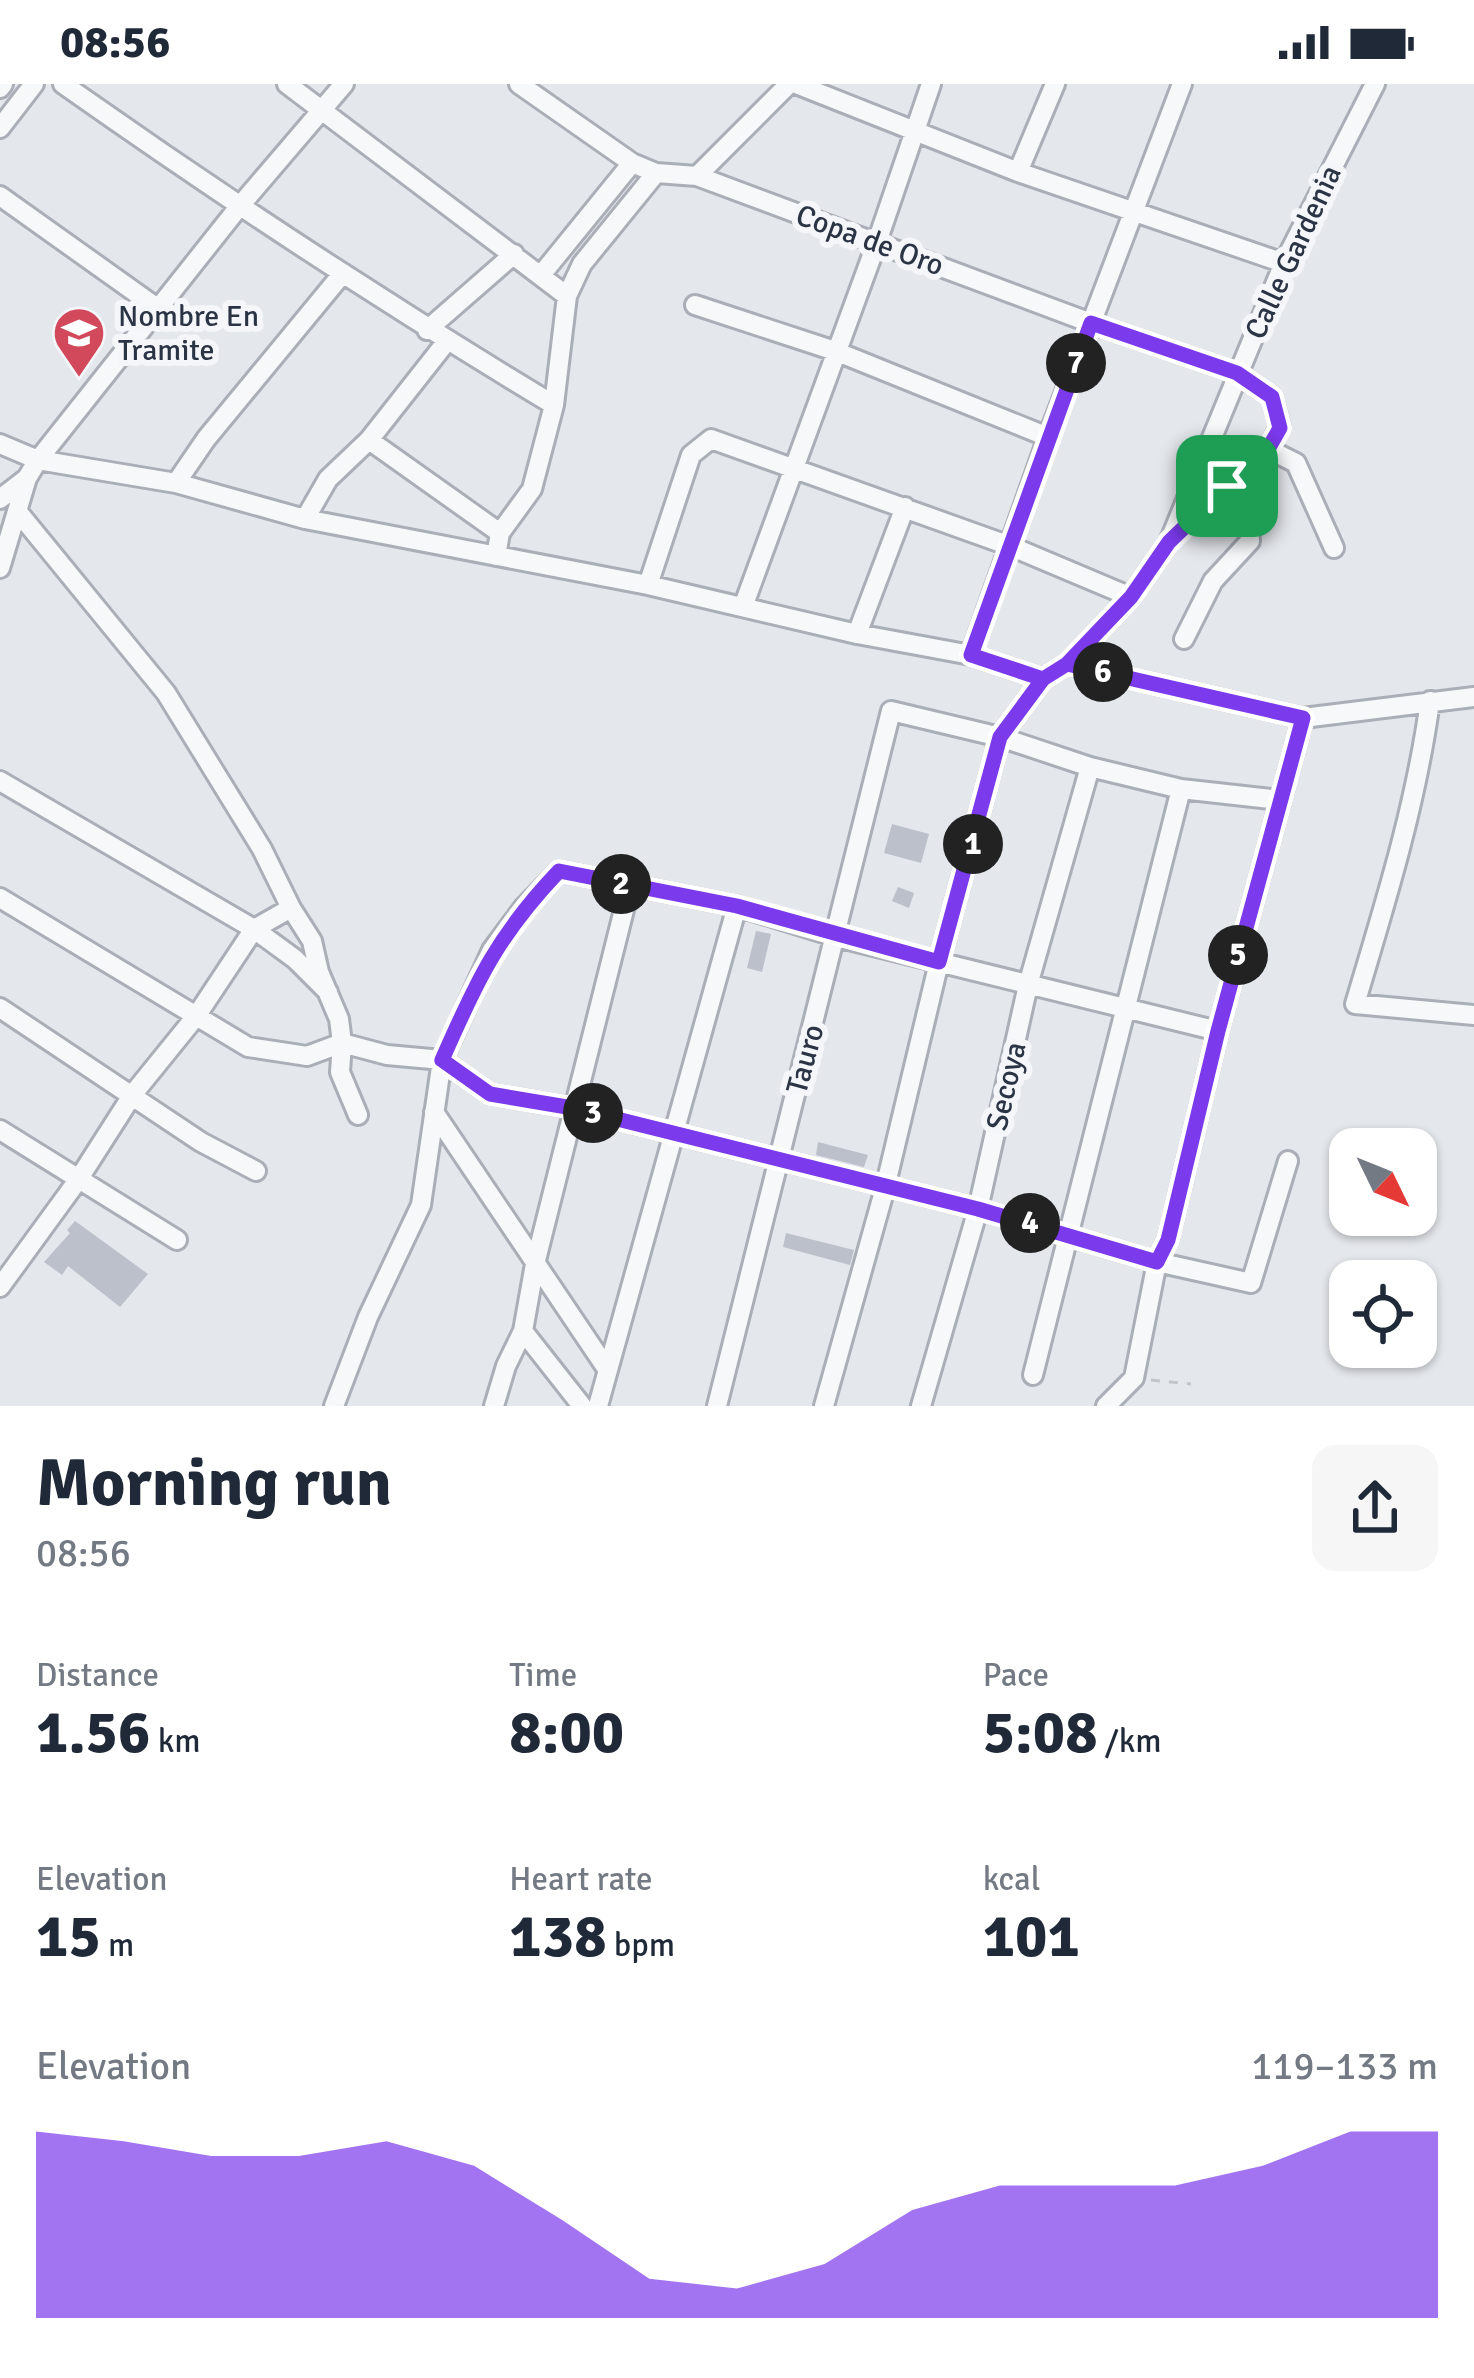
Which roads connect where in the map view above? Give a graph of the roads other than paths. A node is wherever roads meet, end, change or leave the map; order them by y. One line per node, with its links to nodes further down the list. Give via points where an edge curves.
1 (34, 84): 12 (street)
2 (63, 84): 19 (street)
3 (287, 84): 11 (street)
4 (344, 84): 11 (street)
5 (519, 84): 14 (street, Copa de Oro)
6 (792, 84): 13 (street); 17 (street)
7 (931, 84): 13 (street)
8 (1055, 84): 15 (street)
9 (1182, 84): 20 (street)
10 (1375, 84): 23 (street, Calle Gardenia)
11 (324, 110): 19 (street); 22 (street)
12 (0, 128)
13 (914, 131): 15 (street); 21 (street)
14 (632, 163): 16 (street, Copa de Oro); 25 (street)
15 (1018, 172): 20 (street)
16 (656, 173): 17 (street, Copa de Oro); 26 (street, via 582,264)
17 (698, 176): 21 (street, Copa de Oro)
18 (0, 196): 28 (street)
19 (238, 208): 24 (street); 28 (street)
20 (1134, 209): 23 (street); 29 (street)
21 (877, 242): 29 (street, Copa de Oro); 32 (street)
22 (514, 254): 25 (street); 30 (street)
23 (1284, 263): 33 (street, Calle Gardenia)
24 (343, 273): 30 (street); 41 (street)
25 (541, 275): 26 (street)
26 (567, 296): 34 (street)
27 (695, 305): 32 (street)
28 (160, 310): 39 (street)
29 (1091, 323): 33 (street, Copa de Oro); 35 (street)
30 (428, 330): 31 (street)
31 (447, 341): 34 (street); 36 (street)
32 (836, 351): 35 (street); 40 (street)
33 (1237, 373): 38 (street, via 1272,397 1280,428); 48 (street, Calle Gardenia)
34 (554, 405): 47 (street, via 532,488)
35 (1048, 437): 49 (street)
36 (369, 440): 46 (street, via 328,479); 47 (street)
37 (0, 444): 39 (street)
38 (1268, 449): 42 (street); 50 (street, via 1296,463)
39 (33, 469): 41 (street); 43 (street); 45 (street)
40 (792, 470): 44 (street); 53 (street, via 711,439 691,455); 55 (street)
41 (176, 483): 46 (street)
42 (1227, 486): 48 (street); 57 (street, via 1248,514 1250,541 1213,581)
43 (0, 499)
44 (905, 507): 49 (street); 56 (street)
45 (17, 512): 52 (street); 72 (street, via 166,693)
46 (305, 519): 51 (street)
47 (500, 533): 51 (street)
48 (1169, 542): 54 (street, Calle Gardenia)
49 (1010, 546): 54 (street); 58 (street)
50 (1334, 548)
51 (496, 556): 53 (street)
52 (0, 568)
53 (648, 585): 55 (street)
54 (1131, 597): 59 (street, Calle Gardenia)
55 (743, 608): 56 (street)
56 (857, 634): 58 (street)
57 (1184, 639)
58 (971, 655): 60 (street)
59 (1067, 664): 60 (street, Calle Gardenia); 63 (street)
60 (1043, 679): 64 (street)
61 (1474, 697): 62 (street)
62 (1430, 701): 63 (street); 81 (street, via 1400,854 1354,1004)
63 (1303, 718): 68 (street)
64 (1000, 737): 65 (street); 74 (street, Tauro, via 890,711); 75 (street)
65 (1090, 767): 67 (street); 76 (street, Secoya)
66 (0, 781): 73 (street)
67 (1180, 789): 68 (street); 79 (street)
68 (1280, 800): 82 (street)
69 (630, 886): 71 (street); 84 (street, via 559,871 492,950); 86 (street)
70 (0, 898): 80 (street)
71 (737, 906): 74 (street); 90 (street)
72 (291, 908): 73 (street); 77 (street)
73 (254, 929): 77 (street); 80 (street)
74 (837, 937): 75 (street); 91 (street, Tauro)
75 (939, 962): 76 (street); 95 (street)
76 (1028, 985): 79 (street); 96 (street, Secoya)
77 (328, 992): 83 (street)
78 (0, 1008): 85 (street)
79 (1125, 1009): 82 (street); 97 (street)
80 (196, 1015): 83 (street, via 248,1047 308,1056); 85 (street)
81 (1474, 1015)
82 (1218, 1031): 101 (street)
83 (343, 1043): 84 (street); 88 (street, via 340,1072)
84 (442, 1060): 86 (street, via 490,1094); 87 (street)
85 (133, 1094): 93 (street); 94 (street)
86 (573, 1108): 90 (street); 102 (street)
87 (434, 1112): 102 (street); 107 (street, via 421,1205)
88 (358, 1115)
89 (0, 1130): 94 (street)
90 (675, 1134): 91 (street); 105 (street)
91 (778, 1161): 95 (street); 111 (street, Tauro)
92 (1288, 1161): 101 (street, via 1251,1283)
93 (256, 1171)
94 (78, 1180): 98 (street); 100 (street)
95 (885, 1188): 96 (street); 112 (street)
96 (978, 1209): 97 (street); 113 (street, Secoya)
97 (1070, 1234): 101 (street); 106 (street)
98 (177, 1240)
99 (0, 1249): 100 (street)
100 (20, 1262): 103 (street)
101 (1157, 1262): 114 (street, via 1134,1378)
102 (535, 1264): 104 (street); 105 (street)
103 (0, 1287)
104 (523, 1331): 108 (street); 109 (street)
105 (607, 1369): 110 (street)
106 (1034, 1375)
107 (334, 1406)
108 (494, 1406)
109 (582, 1406)
110 (598, 1406)
111 (717, 1406)
112 (824, 1406)
113 (921, 1406)
114 (1106, 1406)

